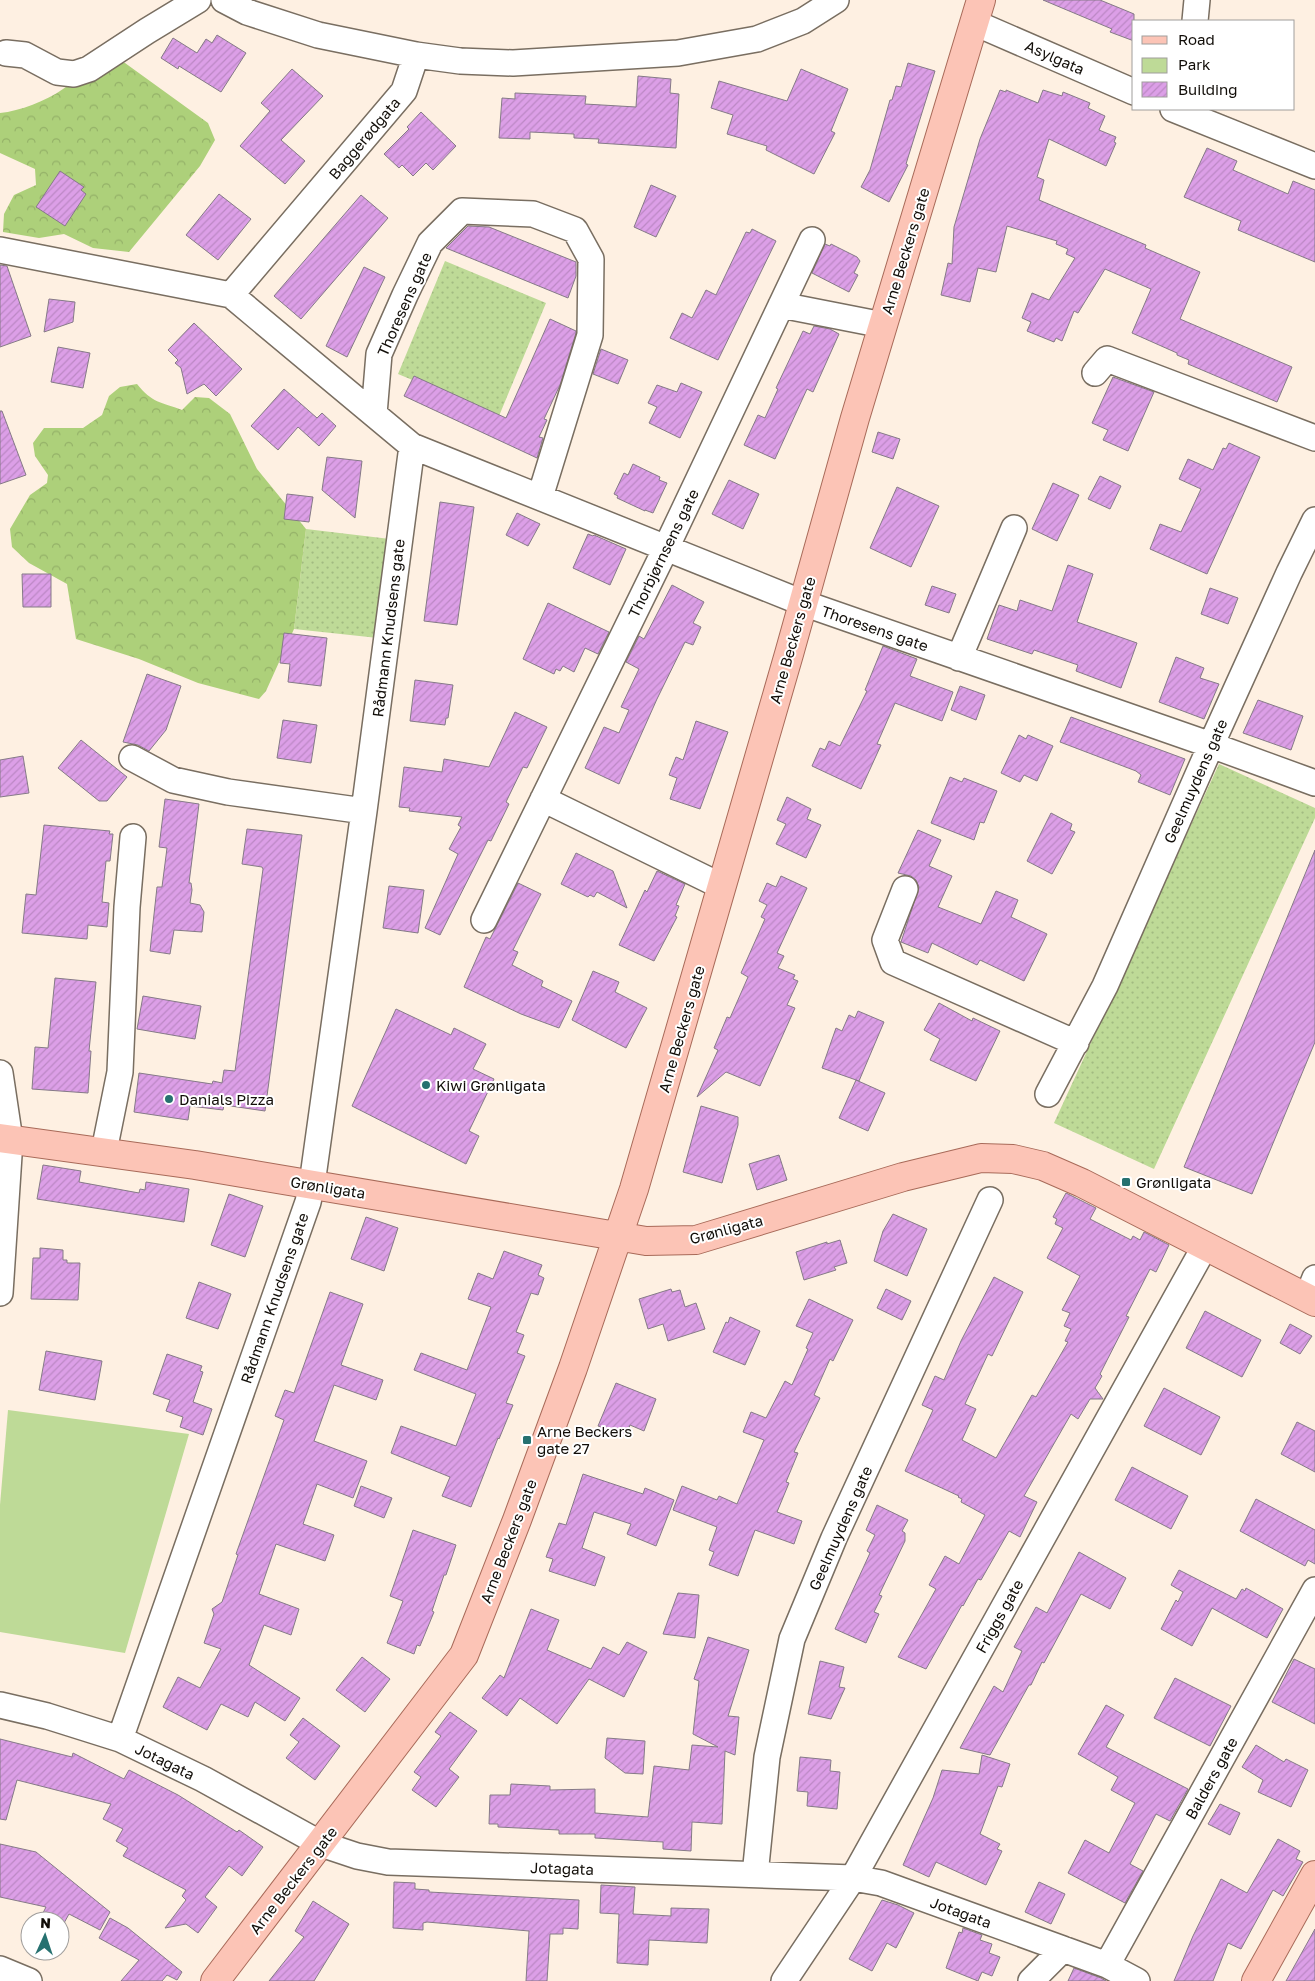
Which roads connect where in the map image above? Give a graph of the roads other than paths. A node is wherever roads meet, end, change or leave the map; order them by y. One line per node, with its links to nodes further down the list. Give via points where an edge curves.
1 (198, 0): 7 (street, via 89,69 74,74 57,72 25,55)
2 (224, 0): 8 (street, via 247,12 318,35)
3 (836, 0): 8 (street, via 803,21 757,40 678,53 513,63)
4 (1197, 0): 6 (street)
5 (978, 11): 9 (street, Asylgata); 16 (main road, Arne Beckers gate)
6 (1195, 20)
7 (6, 53)
8 (416, 55): 14 (street, Baggerødgata, via 404,91)
9 (1132, 91)
10 (1182, 111): 11 (street)
11 (1315, 166)
12 (812, 240): 15 (street, Thorbjørnsens gate)
13 (0, 250): 14 (street)
14 (231, 295): 18 (street, Thoresens gate)
15 (781, 305): 16 (street); 24 (street, Thorbjørnsens gate)
16 (882, 325): 25 (main road, Arne Beckers gate)
17 (1095, 373): 19 (street, via 1107,360)
18 (374, 414): 20 (street, Thoresens gate); 21 (street, Thoresens gate, via 379,354 430,244 462,211 533,214 575,230 591,260 590,335)
19 (1315, 438)
20 (412, 446): 21 (street, Thoresens gate); 31 (street, Rådmann Knudsens gate)
21 (540, 497): 24 (street, Thoresens gate)
22 (1315, 520): 27 (street, Geelmuydens gate)
23 (1014, 528): 26 (street)
24 (666, 548): 25 (street, Thoresens gate); 30 (street, Thorbjørnsens gate)
25 (803, 603): 26 (street, Thoresens gate); 33 (main road, Arne Beckers gate)
26 (958, 658): 27 (street, Thoresens gate)
27 (1211, 745): 29 (street, Thoresens gate); 36 (street, Geelmuydens gate, via 1105,986)
28 (132, 758): 31 (street, via 173,780 228,792)
29 (1315, 783)
30 (543, 799): 33 (street); 35 (street, Thorbjørnsens gate)
31 (364, 811): 41 (street, Rådmann Knudsens gate)
32 (134, 837): 40 (street, via 127,907 120,1072)
33 (721, 886): 43 (main road, Arne Beckers gate)
34 (905, 889): 36 (street, via 885,940 892,962)
35 (484, 920)
36 (1076, 1043): 38 (street, Geelmuydens gate)
37 (0, 1073): 39 (street)
38 (1048, 1094)
39 (5, 1139): 40 (main road, Grønligata); 46 (street)
40 (104, 1152): 41 (main road, Grønligata)
41 (312, 1184): 43 (main road, Grønligata); 49 (street, Rådmann Knudsens gate)
42 (990, 1200): 51 (street, Geelmuydens gate, via 834,1538 792,1639 768,1757)
43 (619, 1236): 44 (main road, Grønligata, via 646,1241 696,1240 903,1177 981,1158 1013,1159 1043,1166); 50 (main road, Arne Beckers gate, via 464,1655)
44 (1205, 1246): 45 (main road, Grønligata); 53 (street, Friggs gate)
45 (1312, 1292)
46 (0, 1293)
47 (1315, 1590): 55 (street, Balders gate)
48 (0, 1705): 49 (street, Jotagata)
49 (120, 1739): 50 (street, Jotagata, via 202,1779)
50 (321, 1844): 51 (street, Jotagata, via 388,1862); 58 (main road, Arne Beckers gate)
51 (755, 1875): 53 (street, Jotagata)
52 (1315, 1875): 62 (main road)
53 (853, 1878): 54 (street, Jotagata, via 882,1883); 59 (street, Friggs gate)
54 (1064, 1948): 55 (street, Jotagata); 60 (street)
55 (1107, 1965): 61 (street, Jotagata)
56 (0, 1969): 57 (street)
57 (29, 1981)
58 (215, 1981)
59 (784, 1981)
60 (1031, 1981)
61 (1138, 1981)
62 (1256, 1981)

